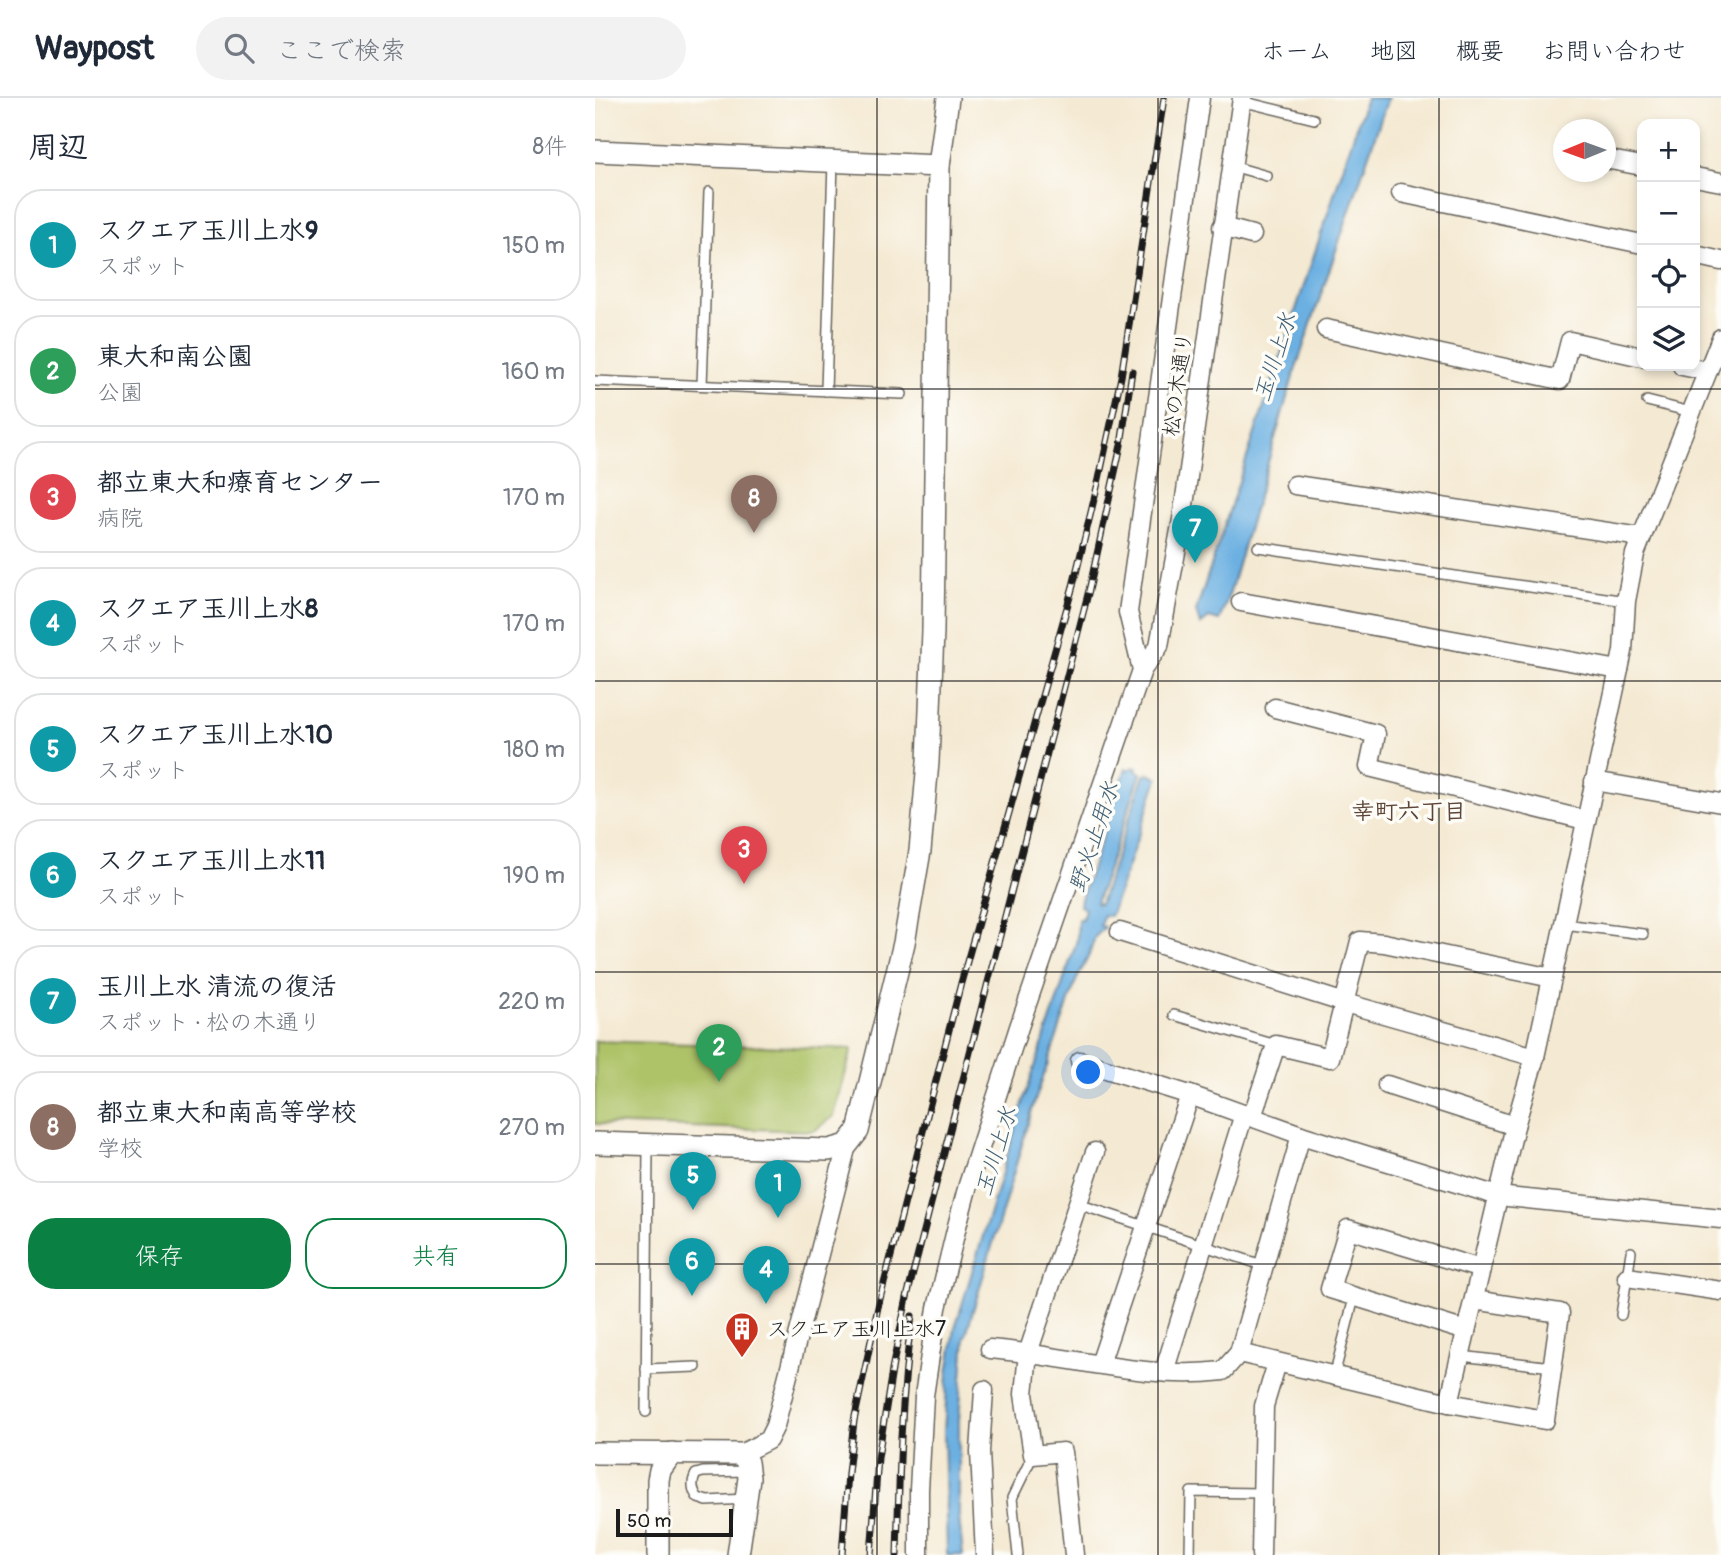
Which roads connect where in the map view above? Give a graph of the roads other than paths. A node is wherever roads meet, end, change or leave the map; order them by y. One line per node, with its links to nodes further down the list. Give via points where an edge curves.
1 (948, 98): 9 (street)
2 (1200, 98): 37 (street, via 1128,612)
3 (1241, 99): 4 (lane); 10 (street, 松の木通り)
4 (1314, 119)
5 (595, 151): 6 (street)
6 (833, 160): 9 (street); 28 (lane)
7 (1616, 161): 8 (street)
8 (1637, 165)
9 (939, 166): 58 (street, via 932,644 920,851 904,943 858,1131)
10 (1232, 166): 11 (lane); 16 (street, 松の木通り)
11 (1267, 176)
12 (1700, 178): 13 (street)
13 (1721, 182)
14 (709, 192): 27 (lane)
15 (1401, 193): 18 (street)
16 (1222, 227): 17 (street); 37 (street, 松の木通り, via 1182,519 1159,646)
17 (1252, 236)
18 (1637, 243)
19 (1700, 256): 20 (street)
20 (1721, 261)
21 (1326, 329): 23 (street, via 1560,380 1570,341)
22 (1721, 338): 25 (street)
23 (1637, 356)
24 (1700, 370): 25 (street)
25 (1707, 371): 31 (street)
26 (595, 381): 27 (lane)
27 (702, 385): 28 (lane)
28 (826, 391): 29 (lane)
29 (902, 394)
30 (1647, 401): 31 (lane)
31 (1691, 412): 33 (street)
32 (1295, 485): 33 (street)
33 (1641, 537): 35 (street)
34 (1258, 547): 35 (lane)
35 (1626, 601): 38 (street)
36 (1241, 602): 38 (street)
37 (1142, 670): 99 (street, 松の木通り, via 1019,1027 957,1226 937,1308 924,1396)
38 (1619, 670): 40 (street)
39 (1275, 708): 42 (street, via 1376,734 1369,767)
40 (1594, 781): 41 (street); 42 (street)
41 (1721, 803)
42 (1585, 820): 43 (street)
43 (1564, 924): 45 (lane); 46 (street)
44 (1120, 932): 47 (street)
45 (1643, 933)
46 (1552, 978): 47 (street, via 1360,941); 50 (street)
47 (1345, 1003): 49 (street, via 1330,1058); 50 (street)
48 (1174, 1016): 49 (lane)
49 (1276, 1045): 54 (street)
50 (1535, 1057): 55 (street)
51 (1080, 1061): 53 (street)
52 (1387, 1085): 55 (street)
53 (1190, 1095): 54 (street); 64 (street)
54 (1248, 1116): 56 (street); 65 (street)
55 (1515, 1126): 61 (street)
56 (1301, 1135): 61 (street); 67 (street)
57 (595, 1143): 59 (street)
58 (847, 1145): 59 (street, via 829,1150); 93 (street, via 775,1426 768,1440)
59 (648, 1146): 83 (lane)
60 (1095, 1152): 62 (street)
61 (1499, 1196): 63 (street); 68 (street)
62 (1079, 1204): 64 (lane); 76 (street)
63 (1721, 1219)
64 (1146, 1227): 65 (lane); 80 (street)
65 (1204, 1246): 67 (lane); 84 (street)
66 (1631, 1252): 69 (lane)
67 (1262, 1265): 77 (street)
68 (1481, 1269): 71 (street, via 1348,1228 1330,1289); 72 (street)
69 (1627, 1278): 70 (street); 73 (lane)
70 (1721, 1291)
71 (1354, 1298): 74 (street); 85 (lane)
72 (1474, 1300): 74 (street); 82 (street, via 1560,1312)
73 (1621, 1315)
74 (1466, 1331): 78 (street)
75 (989, 1349): 76 (street)
76 (1028, 1353): 80 (street); 92 (street, via 1024,1394)
77 (1239, 1353): 79 (street); 84 (street, via 1223,1371)
78 (1461, 1356): 82 (lane); 87 (street)
79 (1277, 1363): 85 (street); 95 (street, via 1264,1406)
80 (1100, 1364): 84 (street)
81 (696, 1367): 83 (lane)
82 (1552, 1367): 87 (street, via 1545,1420)
83 (646, 1369): 88 (lane)
84 (1164, 1372)
85 (1334, 1376): 87 (street)
86 (984, 1390): 100 (street, via 980,1452)
87 (1449, 1403)
88 (646, 1412)
89 (595, 1453): 90 (street)
90 (638, 1453): 91 (street); 94 (street)
91 (672, 1454): 93 (street); 94 (street)
92 (1034, 1455): 101 (lane, via 1012,1498); 102 (street, via 1063,1451)
93 (744, 1462): 96 (street); 96 (lane, via 696,1474 693,1491 707,1501)
94 (658, 1480): 97 (street)
95 (1262, 1493): 103 (lane, via 1191,1492); 104 (street)
96 (745, 1499): 98 (street)
97 (658, 1555)
98 (738, 1555)
99 (919, 1555)
100 (985, 1555)
101 (1018, 1555)
102 (1074, 1555)
103 (1190, 1555)
104 (1261, 1555)

